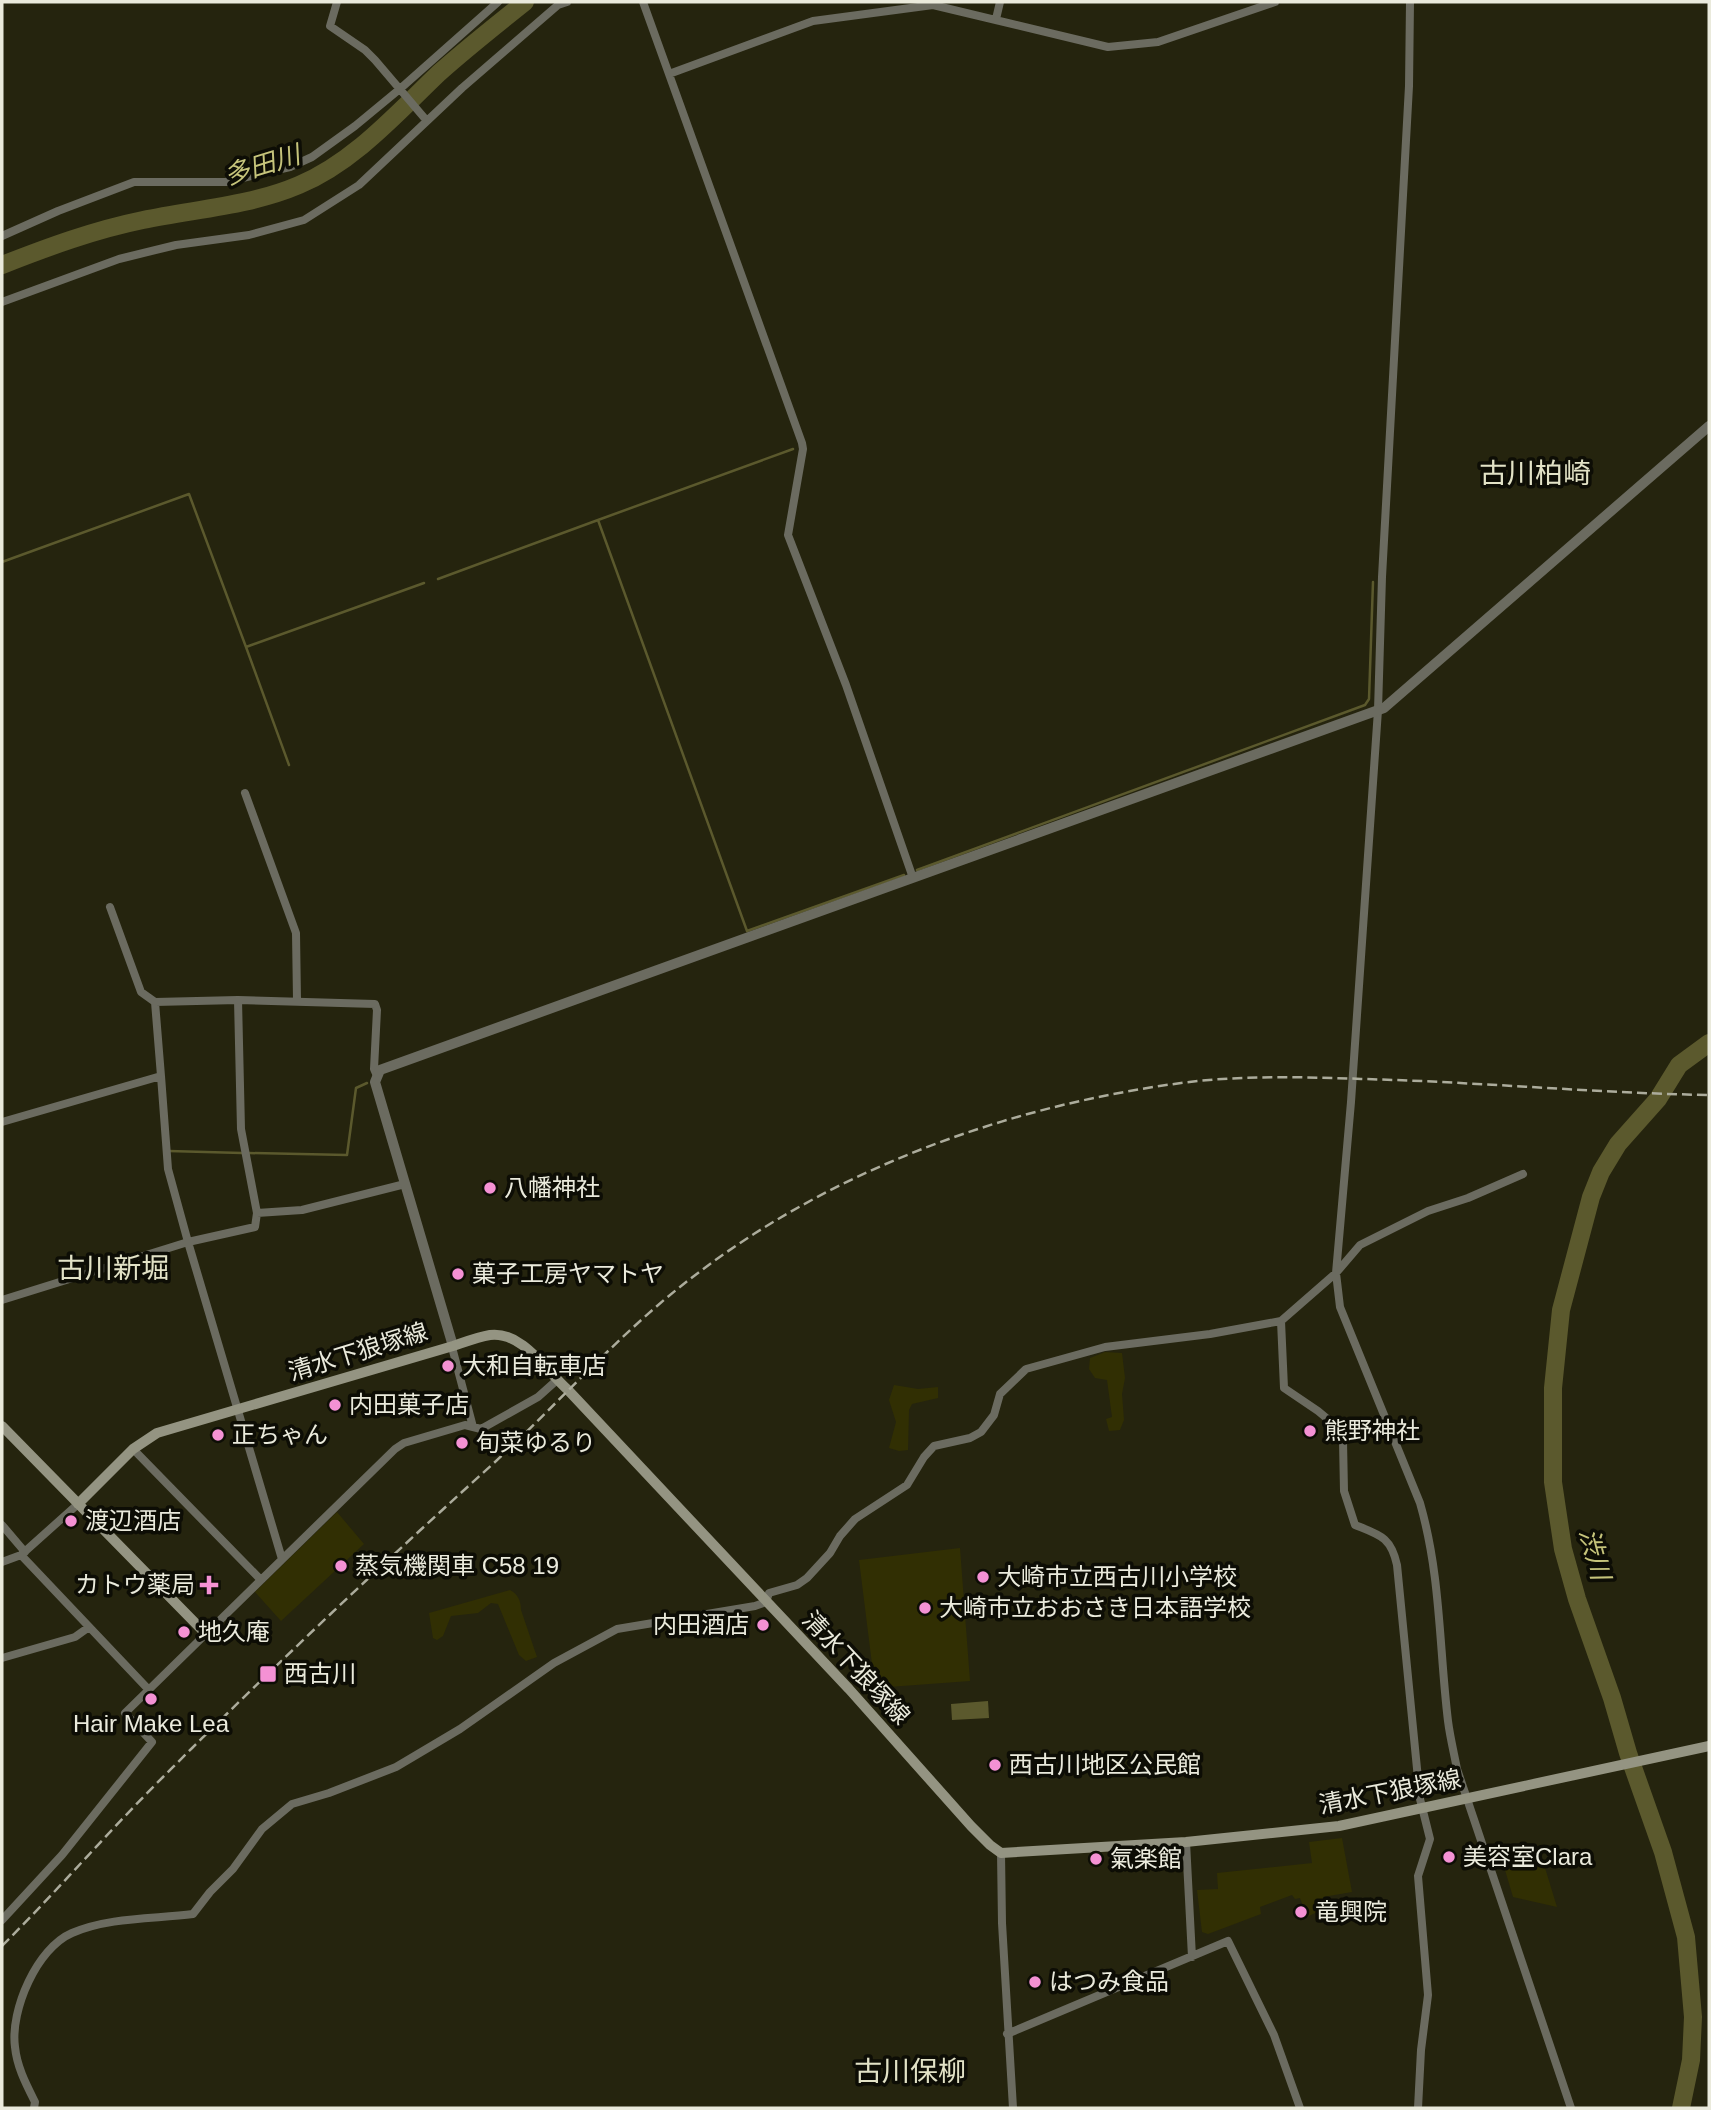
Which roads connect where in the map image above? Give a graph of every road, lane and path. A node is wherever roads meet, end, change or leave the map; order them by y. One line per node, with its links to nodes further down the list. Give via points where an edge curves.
1 (337, 2): 10 (street, via 330,26 365,50)
2 (498, 2): 10 (street)
3 (643, 2): 9 (street)
4 (1000, 2): 8 (street)
5 (1275, 2): 8 (street, via 1142,46 1108,47)
6 (1410, 2): 15 (street)
7 (562, 3): 11 (street)
8 (996, 19): 9 (street, via 933,5 813,21)
9 (669, 74): 17 (street, via 802,443 788,536)
10 (402, 90): 11 (street); 12 (street, via 330,145 290,167 226,182 134,182)
11 (425, 119): 13 (street, via 359,185 304,220 119,259)
12 (2, 236)
13 (2, 302)
14 (1709, 426): 15 (street)
15 (1378, 710): 17 (street); 29 (street)
16 (244, 793): 20 (street, via 296,933)
17 (913, 878): 23 (street, via 380,1070)
18 (110, 907): 21 (street, via 141,992)
19 (238, 1000): 20 (street); 21 (street); 27 (street, via 242,1129)
20 (297, 1000): 23 (street, via 375,1004)
21 (155, 1002): 22 (street)
22 (161, 1076): 24 (street); 28 (street, via 168,1169)
23 (377, 1076): 26 (street)
24 (2, 1122)
25 (1524, 1174): 29 (street, via 1428,1210 1360,1245)
26 (405, 1184): 27 (street, via 302,1210); 32 (street)
27 (257, 1213): 28 (street, via 255,1227)
28 (188, 1242): 30 (street); 34 (street)
29 (1336, 1273): 31 (street); 50 (street, via 1340,1307 1430,1536 1448,1723)
30 (2, 1300)
31 (1281, 1321): 44 (street, via 1105,1346 1026,1369 1000,1394 994,1415 981,1432 934,1447 907,1485 855,1519 807,1578 768,1594); 51 (street, via 1284,1388 1336,1426 1343,1441 1344,1491 1355,1525 1379,1534 1393,1548)
32 (453, 1346): 33 (main road, 清水下狼塚線, via 491,1335 508,1337 525,1347); 34 (main road, 清水下狼塚線); 36 (street)
33 (557, 1380): 36 (street, via 538,1397 481,1429); 44 (main road, 清水下狼塚線)
34 (238, 1409): 37 (main road, 清水下狼塚線, via 157,1433); 41 (street)
35 (2, 1426): 38 (main road)
36 (473, 1427): 41 (street, via 465,1425 404,1443)
37 (133, 1449): 38 (main road, 清水下狼塚線); 43 (street)
38 (78, 1504): 40 (street); 46 (main road)
39 (2, 1525): 40 (street)
40 (23, 1553): 42 (street); 45 (street)
41 (282, 1559): 43 (street)
42 (2, 1562)
43 (261, 1580): 46 (street)
44 (766, 1602): 53 (main road, 清水下狼塚線, via 971,1826); 57 (street, via 605,1633 396,1767 292,1804 262,1829 194,1914 94,1926 56,1942 31,1978 16,2023 16,2058)
45 (89, 1627): 47 (street, via 75,1637); 48 (street)
46 (206, 1634): 48 (street)
47 (2, 1658)
48 (149, 1690): 54 (street, via 125,1713 152,1742 62,1855)
49 (1709, 1746): 50 (main road, 清水下狼塚線)
50 (1466, 1799): 51 (main road, 清水下狼塚線); 61 (street)
51 (1424, 1806): 52 (main road, 清水下狼塚線, via 1339,1826); 60 (street, via 1430,1839 1418,1876 1428,1995)
52 (1186, 1842): 53 (main road, 清水下狼塚線); 55 (street)
53 (1002, 1853): 56 (street)
54 (2, 1920)
55 (1192, 1957): 56 (street); 59 (street, via 1228,1941 1274,2035)
56 (1007, 2034): 58 (street)
57 (34, 2108)
58 (1013, 2108)
59 (1300, 2108)
60 (1418, 2108)
61 (1571, 2108)

